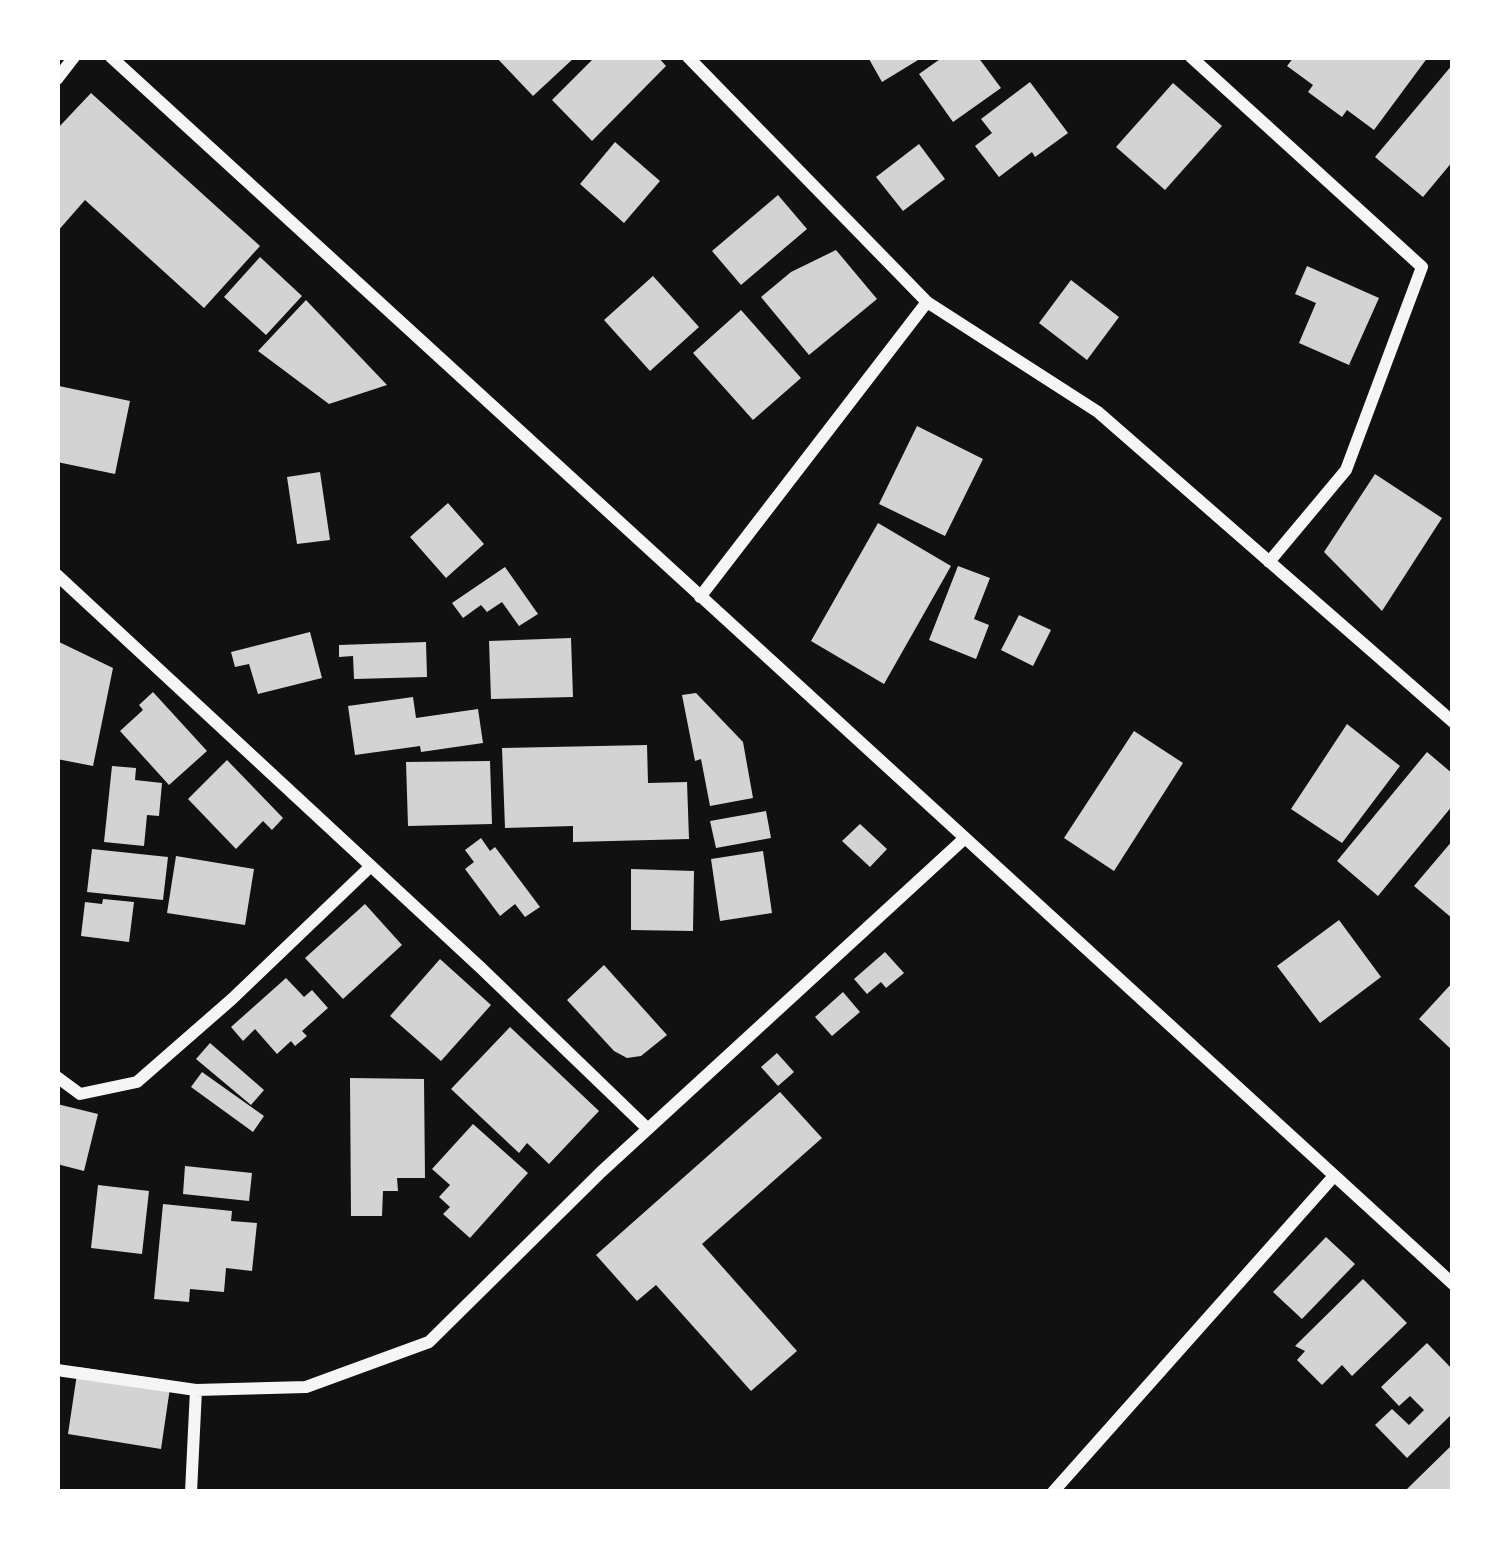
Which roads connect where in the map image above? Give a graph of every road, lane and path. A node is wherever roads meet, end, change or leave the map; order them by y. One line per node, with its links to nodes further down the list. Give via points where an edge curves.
1 (74, 57): 5 (street)
2 (111, 57): 9 (street)
3 (688, 57): 6 (street)
4 (1191, 57): 7 (street, via 1422,268 1346,470)
5 (57, 79)
6 (927, 302): 7 (street, via 1098,412); 9 (street)
7 (1269, 562): 10 (street)
8 (57, 575): 12 (street)
9 (700, 597): 11 (street)
10 (1453, 722)
11 (965, 838): 14 (street); 15 (street)
12 (371, 866): 13 (street, via 136,1082 80,1094); 14 (street)
13 (57, 1077)
14 (648, 1129): 18 (street, via 429,1342 306,1387)
15 (1334, 1176): 16 (street); 20 (street)
16 (1453, 1284)
17 (57, 1370): 18 (street)
18 (196, 1390): 19 (street)
19 (191, 1492)
20 (1053, 1492)

